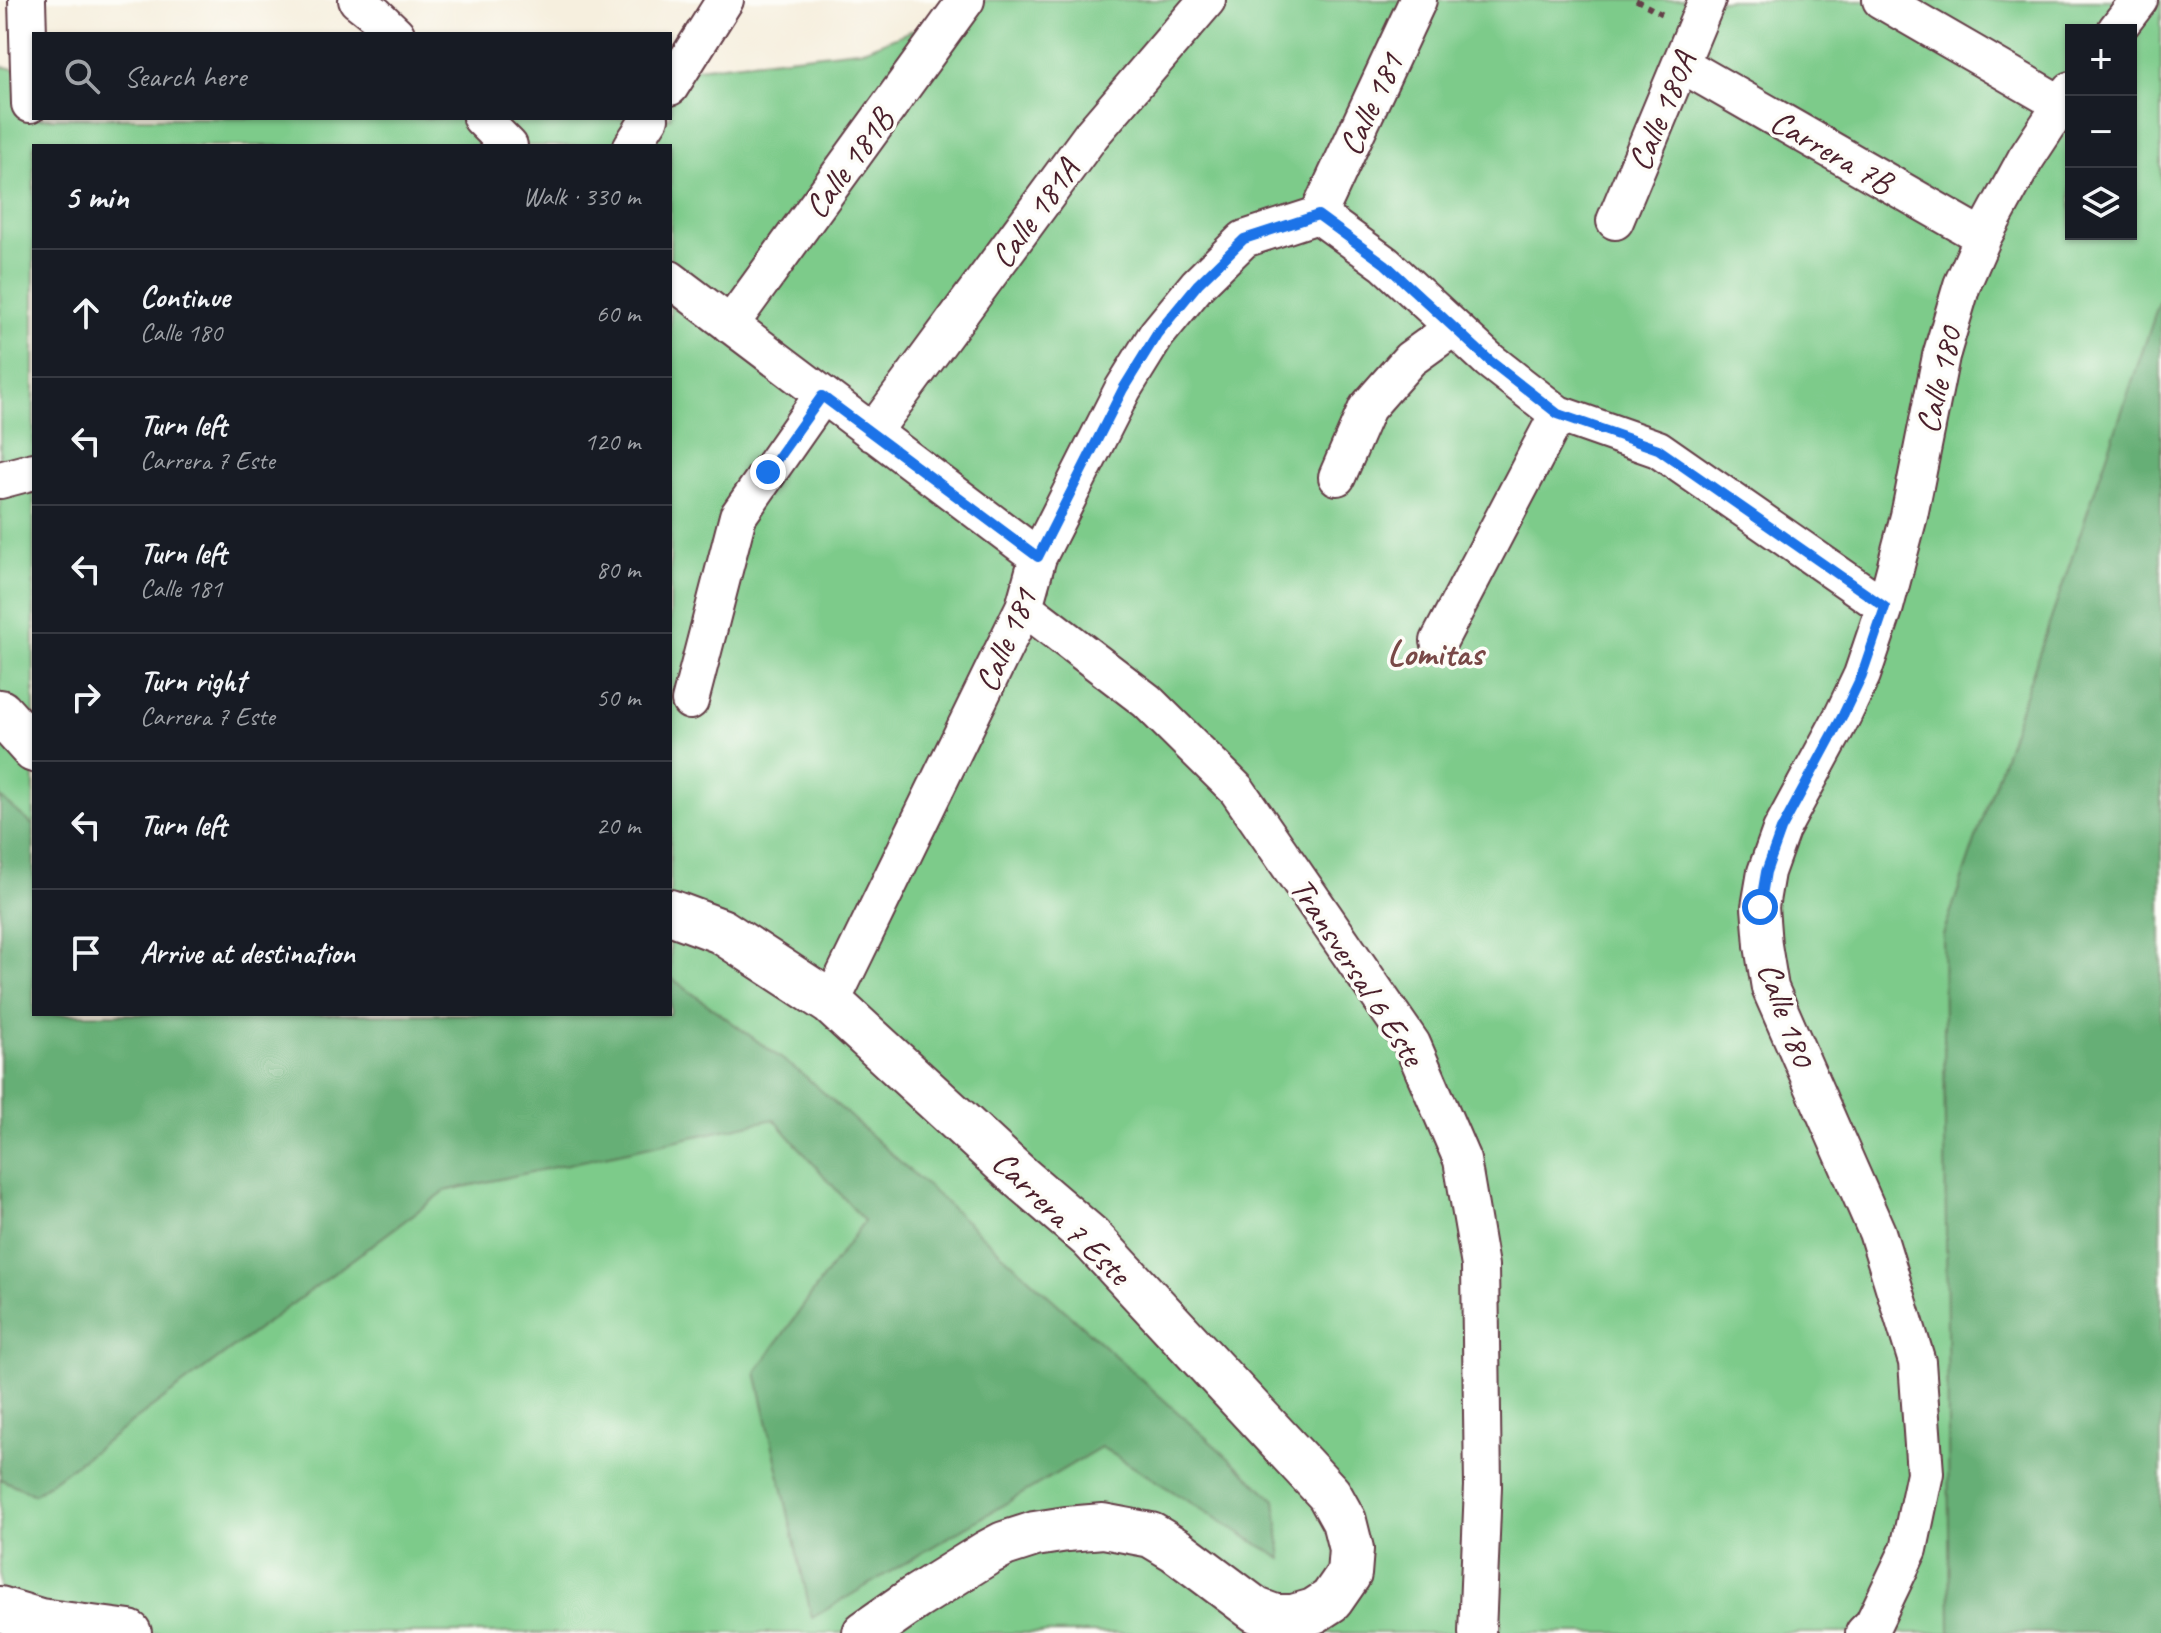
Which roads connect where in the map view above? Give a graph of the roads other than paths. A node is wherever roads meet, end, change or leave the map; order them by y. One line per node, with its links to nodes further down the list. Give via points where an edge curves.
1 (27, 0): 14 (street)
2 (725, 0): 11 (street)
3 (966, 0): 23 (street, Calle 181B)
4 (1207, 0): 27 (street, Calle 181A, via 1092,134)
5 (1418, 0): 19 (street, Calle 181)
6 (1707, 0): 10 (street, Calle 180A)
7 (1881, 0): 12 (street)
8 (2139, 0): 9 (street)
9 (2121, 24)
10 (1681, 64): 20 (street, Calle 180A); 21 (street, Carrera 7B)
11 (672, 84)
12 (2065, 96)
13 (2065, 99): 21 (street, Calle 180)
14 (30, 104)
15 (483, 120): 17 (street)
16 (649, 120): 18 (street)
17 (505, 144)
18 (633, 144)
19 (1318, 215): 24 (street, via 1385,264); 31 (street, Calle 181, via 1244,239 1157,334 1123,389)
20 (1615, 221)
21 (1983, 237): 33 (street, Calle 180, via 1941,356)
22 (672, 287): 23 (street)
23 (730, 325): 25 (street)
24 (1453, 328): 26 (street); 29 (street, via 1410,359 1367,408)
25 (822, 396): 27 (street); 35 (street, via 738,516)
26 (1558, 414): 33 (street, via 1658,449); 34 (street)
27 (872, 433): 31 (street)
28 (32, 472): 30 (street)
29 (1337, 477)
30 (0, 480)
31 (1038, 557): 32 (street, Calle 181)
32 (1024, 607): 39 (street, Calle 181); 44 (street, Transversal 6 Este, via 1147,701 1237,790 1412,1044 1462,1160 1480,1266 1483,1486)
33 (1885, 607): 45 (street, Calle 180, via 1862,675 1781,830 1760,907 1770,988 1877,1232 1917,1362 1925,1473 1909,1549)
34 (1439, 641)
35 (690, 701)
36 (0, 712): 37 (main road)
37 (32, 748)
38 (672, 913): 39 (main road, Carrera 7 Este, via 721,931)
39 (831, 1003): 41 (main road, Carrera 7 Este, via 1090,1237 1329,1494 1344,1521 1351,1549 1349,1574 1331,1600 1314,1611)
40 (0, 1609): 42 (main road, via 40,1621)
41 (1267, 1621): 43 (main road, via 1151,1535 1103,1526 1035,1534 1004,1544)
42 (129, 1633)
43 (865, 1633)
44 (1477, 1633)
45 (1864, 1633)

